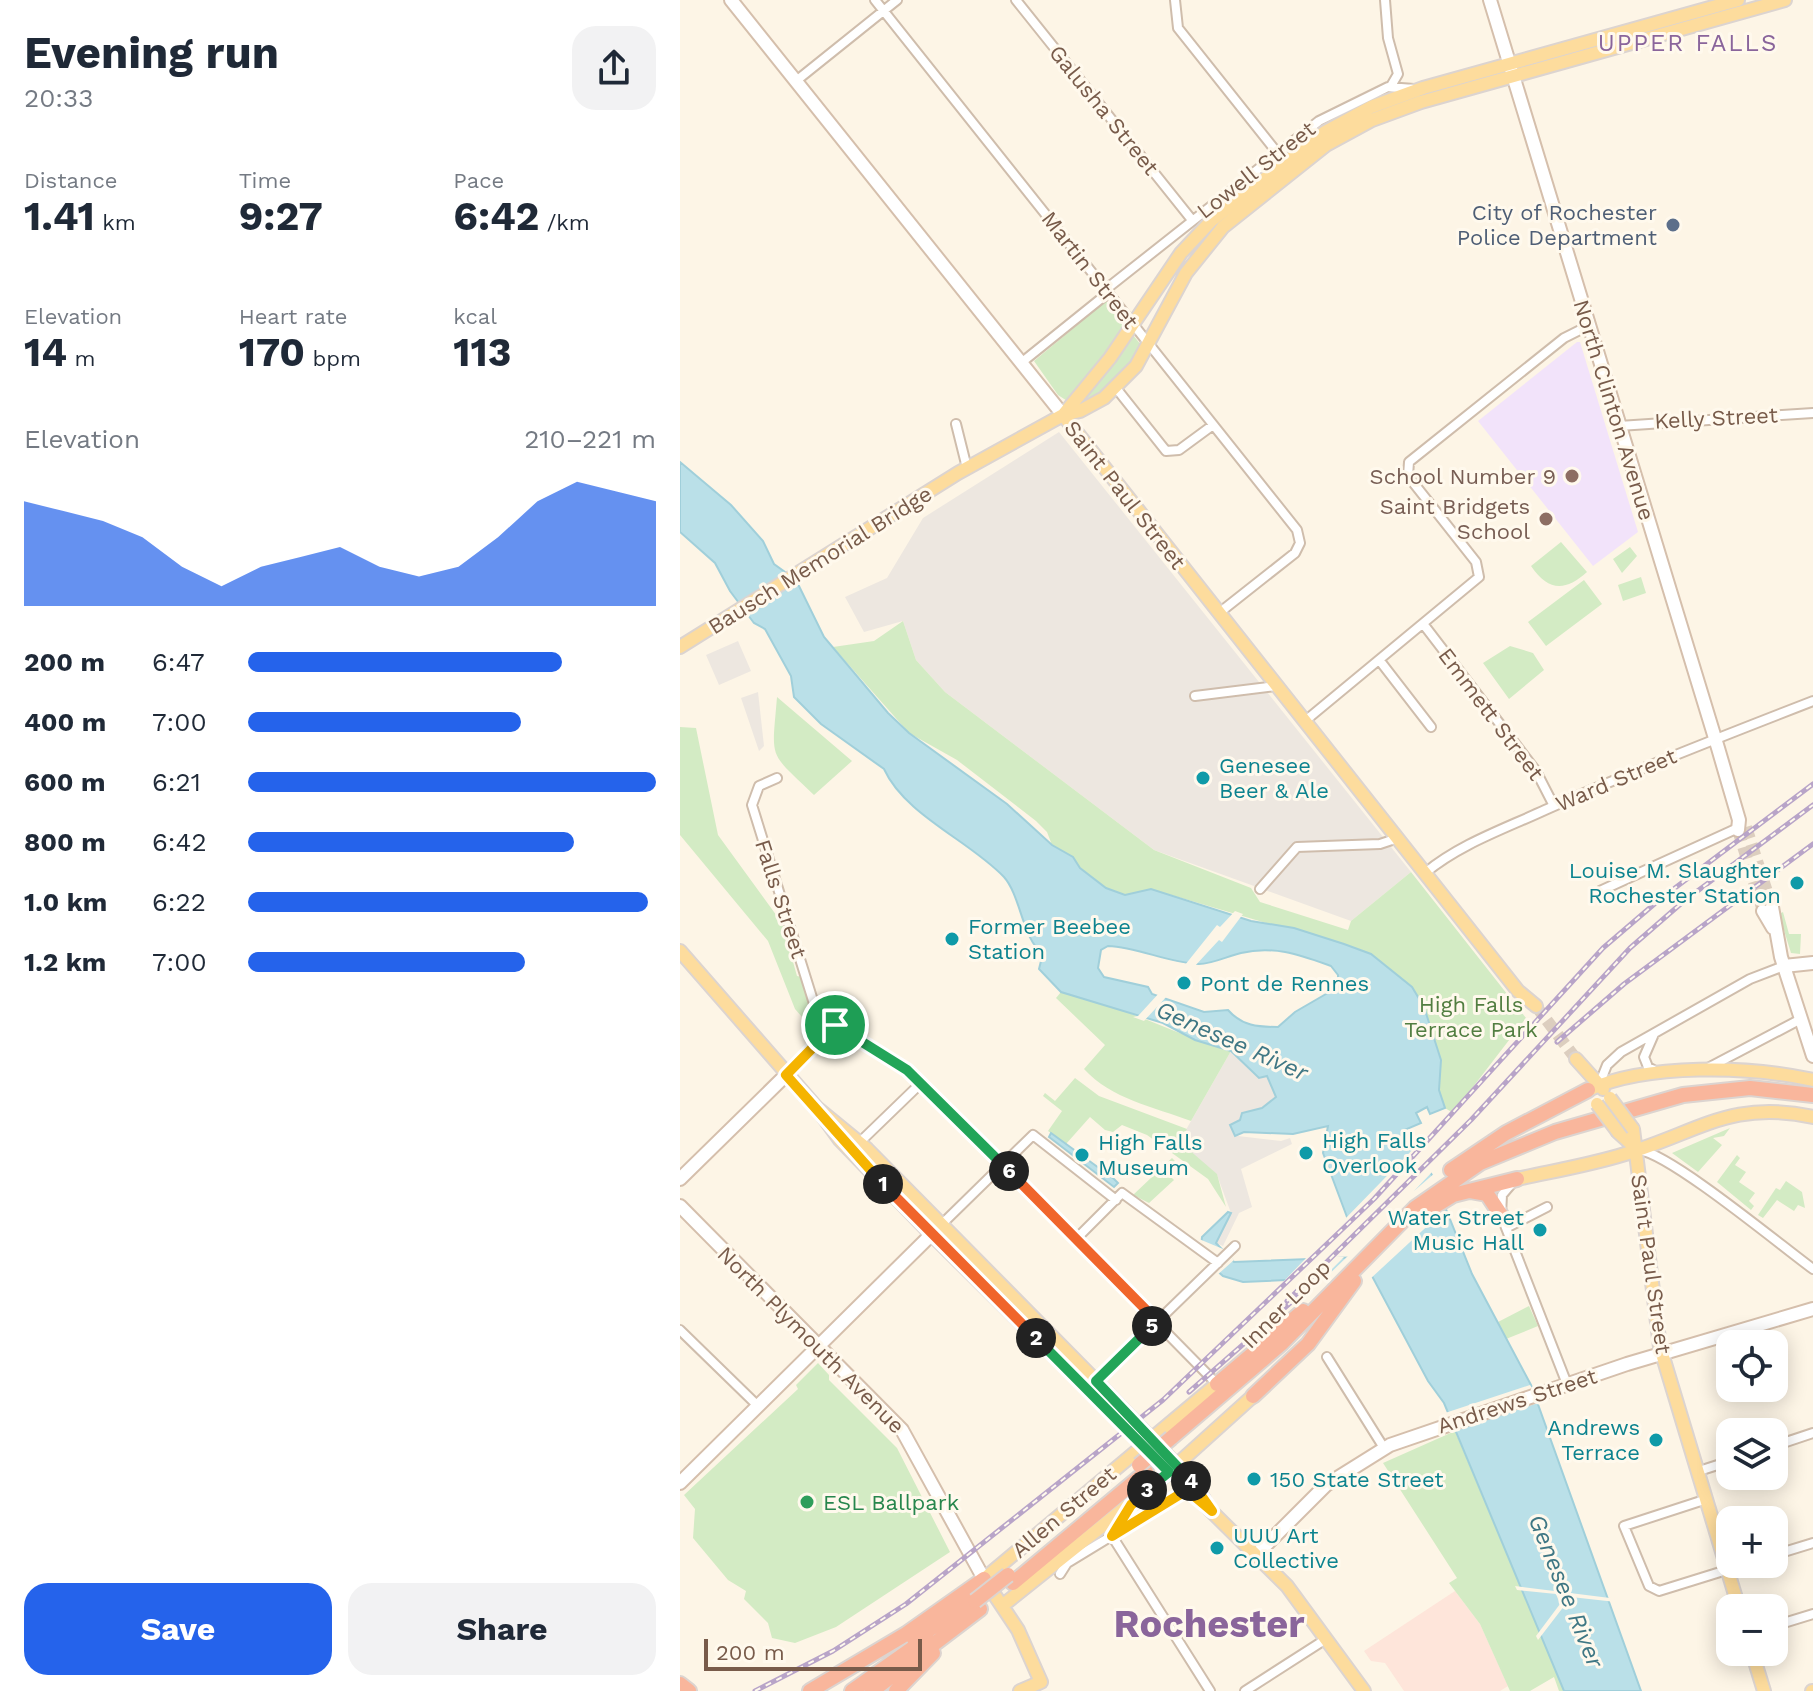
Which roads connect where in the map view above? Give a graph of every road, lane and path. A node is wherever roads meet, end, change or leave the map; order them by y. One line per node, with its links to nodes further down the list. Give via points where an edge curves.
1 (731, 0): 13 (main road, Saint Paul Street)
2 (875, 0): 11 (street, Martin Street)
3 (897, 0): 11 (street)
4 (1016, 0): 17 (street, Galusha Street)
5 (1175, 0): 16 (street, via 1178,28)
6 (1385, 0): 14 (street, via 1398,74)
7 (1490, 0): 12 (main road, North Clinton Avenue)
8 (1738, 0): 10 (main road)
9 (1785, 0): 12 (main road)
10 (1710, 4): 12 (main road)
11 (883, 11): 13 (street); 18 (street, Martin Street)
12 (1510, 70): 15 (main road); 16 (main road, via 1384,115); 20 (main road, North Clinton Avenue)
13 (796, 81): 22 (main road, Saint Paul Street)
14 (1391, 86): 15 (street, Lowell Street); 16 (street, Lowell Street, via 1327,116)
15 (1423, 88): 16 (main road, via 1347,119)
16 (1285, 162): 17 (street, Lowell Street); 19 (main road, via 1198,233); 21 (main road, Bausch Memorial Bridge, via 1201,251)
17 (1192, 220): 18 (street, Lowell Street)
18 (1107, 291): 19 (street, Martin Street); 22 (street, Lowell Street)
19 (1133, 324): 21 (street, Martin Street); 25 (main road)
20 (1588, 326): 28 (main road, North Clinton Avenue); 31 (street, via 1564,338 1409,462 1410,479 1479,569 1475,583)
21 (1149, 344): 23 (main road, Bausch Memorial Bridge); 27 (street, Martin Street)
22 (1021, 363): 25 (main road, Saint Paul Street)
23 (1116, 388): 25 (main road, Bausch Memorial Bridge, via 1085,409); 27 (street, via 1166,451 1179,450)
24 (1813, 413): 28 (street, Kelly Street)
25 (1063, 415): 29 (main road, Bausch Memorial Bridge); 30 (main road, Saint Paul Street)
26 (956, 424): 29 (street)
27 (1213, 425): 30 (street, Martin Street, via 1297,530 1300,543 1295,553)
28 (1619, 426): 39 (main road, North Clinton Avenue)
29 (967, 468): 32 (main road, Bausch Memorial Bridge)
30 (1219, 613): 34 (main road, Saint Paul Street)
31 (1424, 625): 33 (street); 41 (street, Emmett Street, via 1536,771)
32 (684, 645)
33 (1380, 661): 37 (street); 38 (street)
34 (1276, 686): 35 (street); 37 (main road, Saint Paul Street)
35 (1195, 696)
36 (1812, 702): 39 (street, Ward Street)
37 (1305, 721): 43 (main road, Saint Paul Street)
38 (1431, 727)
39 (1715, 738): 41 (street, Ward Street); 42 (main road, North Clinton Avenue)
40 (777, 778): 53 (street, Falls Street, via 756,790 752,808 814,1004)
41 (1554, 806): 44 (street, Ward Street, via 1460,849)
42 (1740, 826): 46 (street)
43 (1398, 838): 44 (main road, Saint Paul Street); 45 (street, via 1380,844 1297,847)
44 (1425, 873): 51 (main road, Saint Paul Street)
45 (1260, 889)
46 (1600, 891)
47 (1767, 909): 50 (main road)
48 (680, 951): 60 (main road)
49 (1813, 963): 50 (main road)
50 (1784, 966): 52 (main road); 54 (street)
51 (1533, 1009)
52 (1801, 1019): 55 (main road); 56 (main road); 58 (street)
53 (835, 1025): 60 (street); 62 (street)
54 (1657, 1031): 59 (street, via 1644,1059 1651,1069); 63 (street, via 1615,1056)
55 (1813, 1038)
56 (1813, 1056)
57 (1573, 1061): 63 (main road, Saint Paul Street)
58 (1700, 1072): 59 (main road); 61 (main road)
59 (1664, 1073): 63 (main road)
60 (786, 1075): 67 (main road); 72 (main road)
61 (1813, 1080)
62 (921, 1083): 69 (street); 71 (street)
63 (1594, 1088): 65 (main road, Saint Paul Street); 74 (highway, via 1489,1143)
64 (1813, 1095): 74 (highway, Inner Loop, via 1736,1088 1657,1101 1529,1141 1480,1163)
65 (1604, 1101): 70 (main road, Saint Paul Street, bridge, via 1618,1132); 70 (main road, Saint Paul Street, bridge, via 1633,1129)
66 (1813, 1105): 74 (highway, Inner Loop, via 1738,1098 1661,1109 1521,1155)
67 (817, 1108): 69 (main road); 80 (main road, via 840,1140)
68 (1813, 1117): 70 (main road, via 1765,1112 1726,1116)
69 (860, 1142): 80 (main road)
70 (1638, 1150): 73 (main road); 84 (street, via 1653,1153 1680,1171); 90 (main road, Saint Paul Street)
71 (1002, 1165): 76 (street, via 1033,1135); 80 (street); 81 (street)
72 (680, 1179)
73 (1517, 1179): 75 (highway); 79 (street, via 1502,1195)
74 (1442, 1190): 75 (highway); 85 (highway, Inner Loop); 85 (highway, Inner Loop, via 1396,1226)
75 (1462, 1192): 79 (highway, via 1487,1194)
76 (1119, 1196): 81 (street); 83 (street)
77 (680, 1206): 89 (main road, North Plymouth Avenue)
78 (1547, 1207): 79 (street)
79 (1504, 1222): 93 (street)
80 (937, 1230): 89 (main road); 94 (main road)
81 (1076, 1239): 87 (street)
82 (1235, 1246): 83 (street)
83 (1218, 1263): 87 (street)
84 (1810, 1267)
85 (1347, 1281): 92 (highway); 95 (highway, via 1308,1344); 117 (highway, Inner Loop, bridge, via 1284,1353)
86 (1813, 1309): 90 (main road, Andrews Street)
87 (1157, 1321): 92 (street); 94 (street)
88 (680, 1330): 96 (street)
89 (819, 1347): 96 (main road); 116 (main road, North Plymouth Avenue, via 902,1430)
90 (1662, 1354): 93 (main road, Andrews Street); 103 (main road, Saint Paul Street)
91 (1327, 1357): 100 (street)
92 (1217, 1384): 99 (main road, Allen Street)
93 (1567, 1384): 100 (main road, Andrews Street)
94 (1092, 1385): 99 (main road)
95 (1253, 1396): 102 (main road, Allen Street)
96 (758, 1406): 104 (main road)
97 (1813, 1433): 98 (street)
98 (1788, 1441)
99 (1148, 1443): 102 (main road); 116 (main road, Allen Street)
100 (1384, 1448): 113 (main road, Andrews Street, via 1326,1485)
101 (1716, 1466): 103 (street)
102 (1173, 1468): 105 (main road); 106 (main road, Allen Street); 108 (main road)
103 (1699, 1471): 107 (main road, Saint Paul Street)
104 (680, 1483)
105 (1187, 1490): 108 (main road); 110 (street, Allen Street)
106 (1136, 1499): 110 (street, Allen Street); 118 (main road, Allen Street)
107 (1707, 1499): 109 (main road, Saint Paul Street); 114 (street, via 1624,1526 1654,1591)
108 (1212, 1511): 113 (main road)
109 (1716, 1529)
110 (1112, 1536): 115 (street, Allen Street, via 1065,1565); 132 (street)
111 (1813, 1543): 112 (street)
112 (1788, 1551)
113 (1256, 1555): 121 (main road)
114 (1716, 1573)
115 (1060, 1574)
116 (984, 1579): 118 (main road, North Plymouth Avenue); 126 (highway, via 906,1634)
117 (978, 1605): 127 (highway); 128 (highway, Inner Loop); 129 (highway, Inner Loop); 130 (highway)
118 (1002, 1606): 124 (main road, North Plymouth Avenue)
119 (1813, 1614): 120 (street)
120 (1788, 1622)
121 (1326, 1639): 133 (street); 134 (main road)
122 (1756, 1666): 135 (main road)
123 (680, 1684): 125 (highway)
124 (1043, 1687): 131 (main road)
125 (689, 1691)
126 (810, 1691)
127 (821, 1691)
128 (852, 1691)
129 (872, 1691)
130 (896, 1691)
131 (1020, 1691)
132 (1210, 1691)
133 (1245, 1691)
134 (1364, 1691)
135 (1764, 1691)

